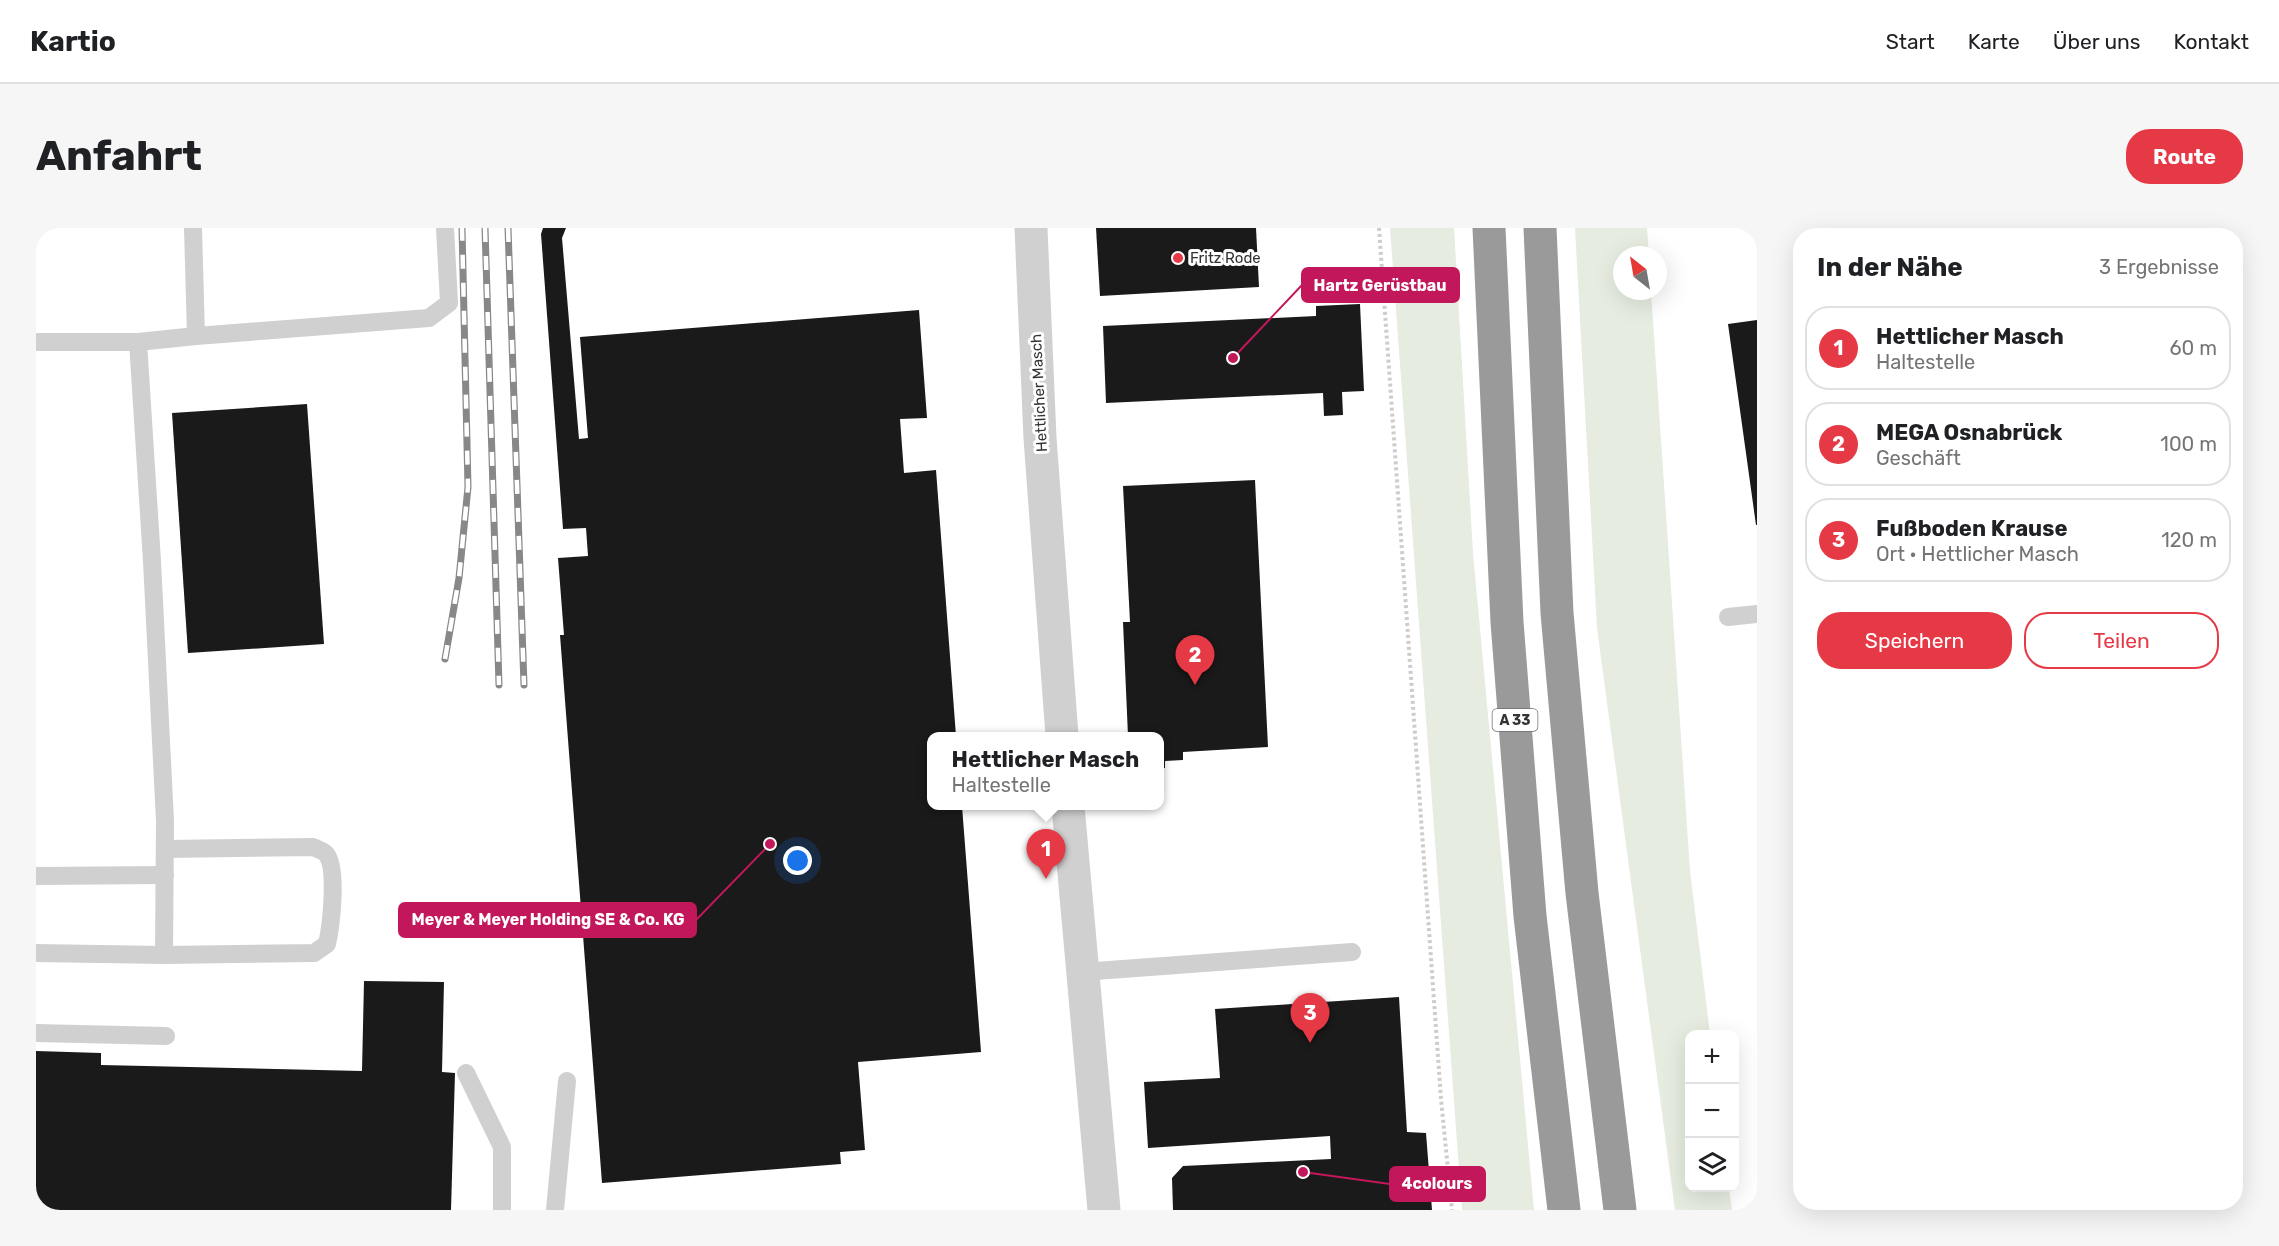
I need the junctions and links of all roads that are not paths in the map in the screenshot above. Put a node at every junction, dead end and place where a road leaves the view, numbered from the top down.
1 (193, 228) edge
2 (445, 228) edge
3 (1031, 228) edge
4 (1489, 228) edge
5 (1540, 228) edge
6 (196, 336) junction
7 (36, 342) edge
8 (138, 342) junction
9 (1757, 614) edge
10 (1728, 617) dead end
11 (1062, 732) edge
12 (1068, 810) edge
13 (165, 849) junction
14 (165, 875) junction
15 (36, 876) edge
16 (1352, 952) dead end
17 (36, 953) edge
18 (164, 955) junction
19 (1082, 972) junction
20 (36, 1033) edge
21 (166, 1036) dead end
22 (465, 1073) dead end
23 (567, 1081) dead end
24 (502, 1210) edge
25 (555, 1210) edge
26 (1104, 1210) edge
27 (1564, 1210) edge
28 (1620, 1210) edge

1 - 6 lane
2 - 6 lane
3 - 11 street, Hettlicher Masch
4 - 27 highway, A 33
5 - 28 highway
6 - 8 lane
7 - 8 lane
8 - 13 lane
9 - 10 lane
12 - 19 street
13 - 14 lane
13 - 18 lane
14 - 15 lane
14 - 18 lane
16 - 19 lane
17 - 18 lane
19 - 26 street
20 - 21 lane
22 - 24 lane
23 - 25 lane

